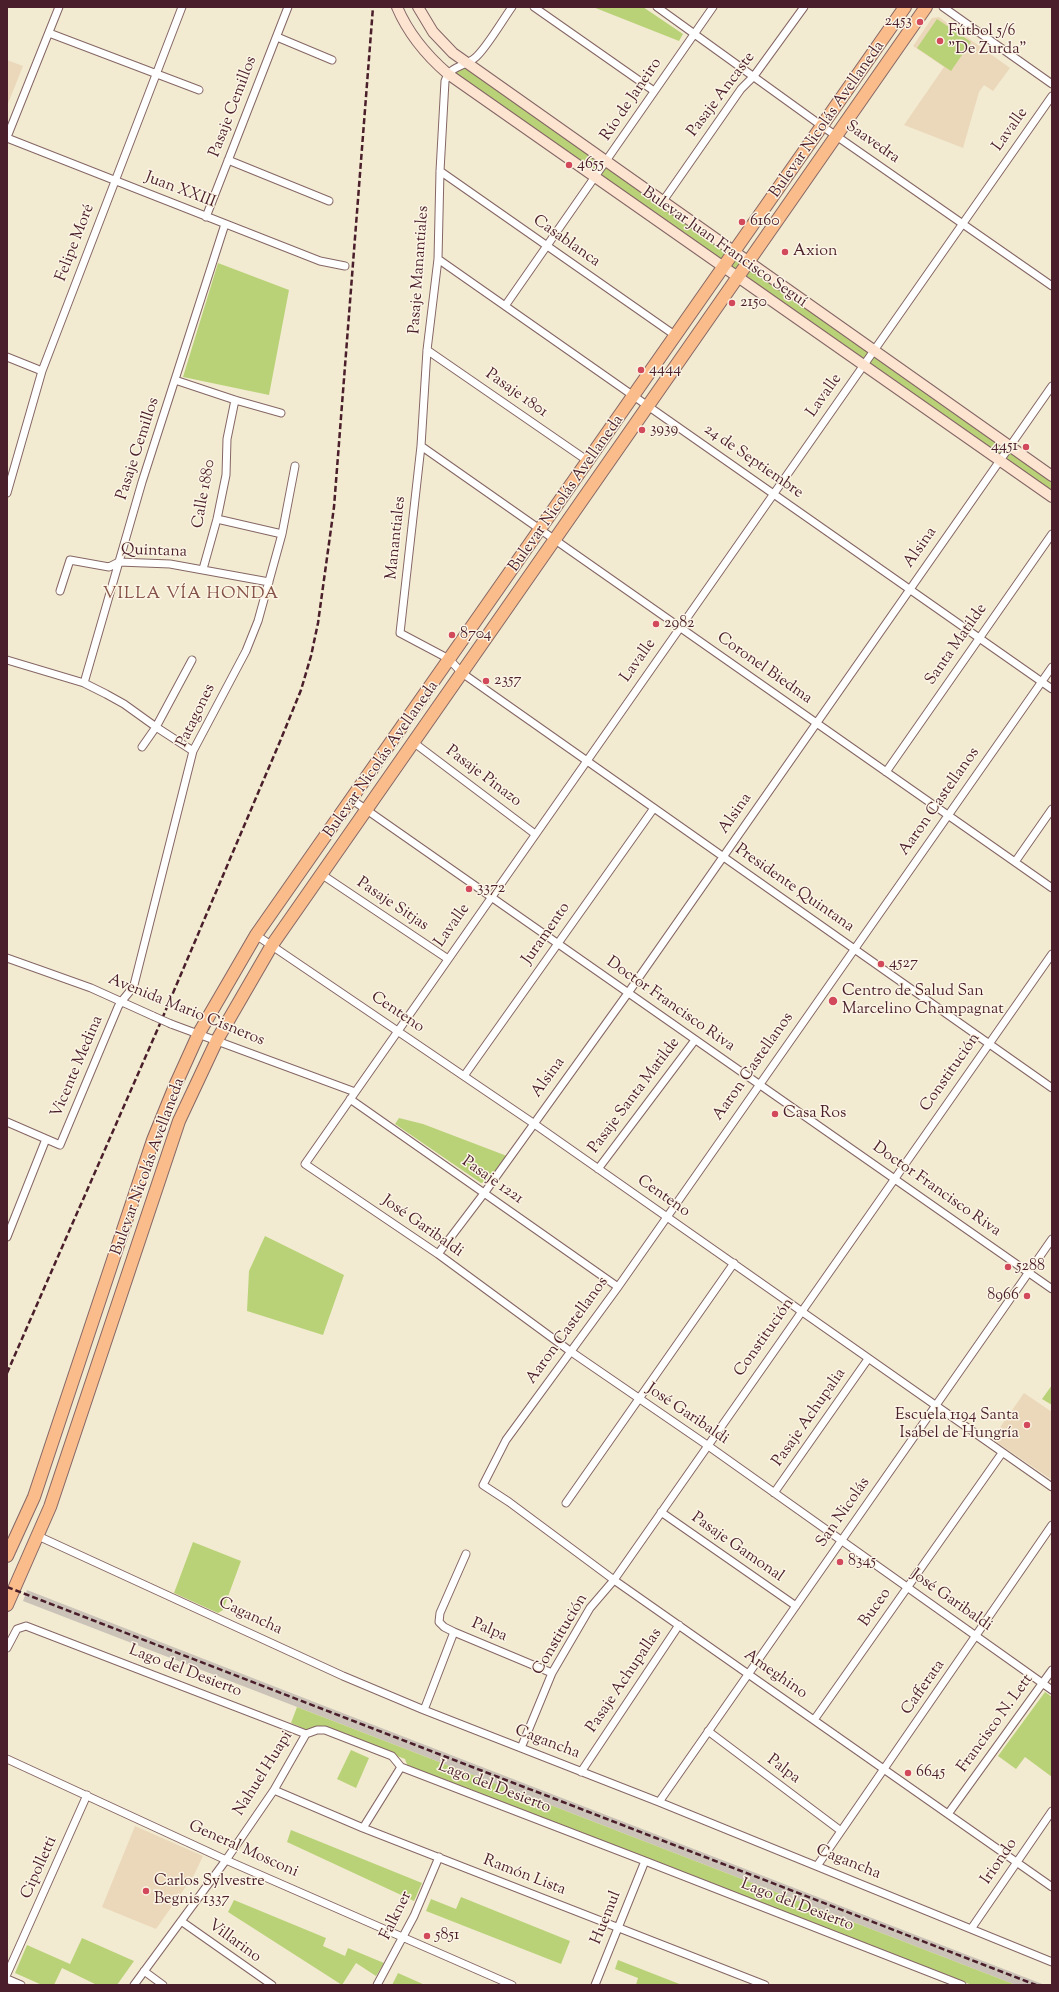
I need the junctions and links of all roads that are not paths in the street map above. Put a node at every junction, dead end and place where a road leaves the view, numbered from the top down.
1 (59, 7) edge
2 (182, 7) edge
3 (288, 7) edge
4 (397, 7) edge
5 (418, 7) edge
6 (512, 7) edge
7 (534, 7) edge
8 (657, 7) edge
9 (713, 7) edge
10 (804, 7) edge
11 (906, 7) edge
12 (926, 7) edge
13 (942, 7) edge
14 (49, 33) junction
15 (695, 34) junction
16 (276, 38) junction
17 (332, 60) dead end
18 (466, 63) junction
19 (156, 74) junction
20 (448, 74) junction
21 (754, 76) junction
22 (1052, 84) edge
23 (198, 90) dead end
24 (654, 91) junction
25 (1052, 96) edge
26 (822, 126) junction
27 (836, 136) junction
28 (7, 138) edge
29 (228, 160) junction
30 (607, 162) junction
31 (440, 170) junction
32 (596, 177) junction
33 (115, 181) junction
34 (329, 201) dead end
35 (663, 201) junction
36 (206, 217) junction
37 (225, 224) junction
38 (963, 224) junction
39 (547, 246) junction
40 (734, 252) junction
41 (438, 259) junction
42 (748, 262) junction
43 (345, 266) dead end
44 (724, 267) junction
45 (738, 277) junction
46 (1052, 286) edge
47 (505, 306) junction
48 (676, 336) junction
49 (427, 350) junction
50 (874, 351) junction
51 (7, 357) edge
52 (864, 365) junction
53 (42, 371) junction
54 (175, 380) junction
55 (1052, 386) edge
56 (634, 396) junction
57 (235, 400) junction
58 (648, 406) junction
59 (281, 413) dead end
60 (421, 446) junction
61 (1010, 446) junction
62 (1000, 460) junction
63 (588, 461) junction
64 (295, 466) dead end
65 (1052, 476) edge
66 (7, 493) edge
67 (774, 494) junction
68 (1052, 497) edge
69 (217, 519) junction
70 (540, 529) junction
71 (282, 534) junction
72 (1052, 534) edge
73 (555, 540) junction
74 (119, 562) junction
75 (203, 569) junction
76 (270, 582) junction
77 (910, 589) junction
78 (60, 591) dead end
79 (680, 627) junction
80 (400, 633) joint
81 (979, 638) junction
82 (449, 659) junction
83 (7, 660) edge
84 (192, 660) dead end
85 (1052, 667) edge
86 (462, 673) junction
87 (1042, 682) junction
88 (84, 683) junction
89 (1052, 689) edge
90 (816, 723) junction
91 (156, 727) junction
92 (413, 742) junction
93 (142, 747) dead end
94 (193, 751) junction
95 (587, 760) junction
96 (886, 772) junction
97 (351, 799) junction
98 (654, 808) junction
99 (1052, 809) edge
100 (366, 810) junction
101 (948, 815) junction
102 (535, 834) junction
103 (723, 857) junction
104 (1015, 862) junction
105 (321, 874) junction
106 (1052, 888) edge
107 (491, 897) junction
108 (256, 935) junction
109 (557, 943) junction
110 (272, 946) junction
111 (854, 949) junction
112 (1052, 954) edge
113 (7, 958) edge
114 (448, 959) junction
115 (628, 993) junction
116 (121, 1001) junction
117 (398, 1030) junction
118 (199, 1033) junction
119 (217, 1040) junction
120 (695, 1040) junction
121 (989, 1044) junction
122 (464, 1076) junction
123 (760, 1085) junction
124 (1052, 1088) edge
125 (355, 1092) junction
126 (350, 1099) junction
127 (7, 1122) edge
128 (533, 1123) junction
129 (46, 1139) junction
130 (305, 1164) joint
131 (598, 1169) junction
132 (895, 1178) junction
133 (485, 1192) junction
134 (666, 1217) junction
135 (7, 1237) edge
136 (1052, 1239) edge
137 (438, 1254) junction
138 (734, 1263) junction
139 (1029, 1273) junction
140 (618, 1287) junction
141 (1052, 1289) edge
142 (801, 1311) junction
143 (570, 1351) junction
144 (868, 1359) junction
145 (639, 1399) junction
146 (936, 1406) junction
147 (707, 1445) junction
148 (1002, 1453) junction
149 (483, 1485) joint
150 (1052, 1487) edge
151 (774, 1493) junction
152 (566, 1503) dead end
153 (661, 1512) junction
154 (1052, 1525) edge
155 (38, 1536) junction
156 (842, 1541) junction
157 (466, 1554) dead end
158 (7, 1556) edge
159 (614, 1580) junction
160 (907, 1587) junction
161 (7, 1605) edge
162 (796, 1606) junction
163 (679, 1625) junction
164 (454, 1632) junction
165 (977, 1637) junction
166 (7, 1648) edge
167 (1052, 1670) edge
168 (552, 1673) junction
169 (749, 1674) junction
170 (1042, 1683) junction
171 (1052, 1690) edge
172 (424, 1710) junction
173 (814, 1720) junction
174 (708, 1731) junction
175 (306, 1734) junction
176 (521, 1748) junction
177 (7, 1759) edge
178 (401, 1767) junction
179 (884, 1769) junction
180 (581, 1772) junction
181 (274, 1790) junction
182 (87, 1795) junction
183 (659, 1802) junction
184 (1052, 1811) edge
185 (948, 1814) junction
186 (363, 1828) junction
187 (841, 1830) junction
188 (439, 1857) junction
189 (226, 1860) junction
190 (645, 1861) junction
191 (1016, 1862) junction
192 (817, 1866) junction
193 (1052, 1887) edge
194 (181, 1922) junction
195 (618, 1928) junction
196 (971, 1929) junction
197 (404, 1937) junction
198 (1052, 1962) edge
199 (144, 1972) junction
200 (7, 1974) edge
201 (7, 1979) edge
202 (21, 1985) edge
203 (134, 1985) edge
204 (163, 1985) edge
205 (272, 1985) edge
206 (377, 1985) edge
207 (512, 1985) edge
208 (595, 1985) edge
209 (765, 1985) edge
210 (962, 1985) edge

1 - 14 street
2 - 19 street, Felipe Moré
3 - 16 street, Pasaje Cemillos
4 - 20 main road, Bulevar Juan Francisco Seguí
5 - 18 main road, Bulevar Juan Francisco Seguí
6 - 18 street
7 - 24 street
8 - 15 street, Saavedra
9 - 15 street, Río de Janeiro
10 - 21 street, Pasaje Ancaste
11 - 26 main road, Bulevar Nicolás Avellaneda
12 - 27 main road, Bulevar Nicolás Avellaneda
13 - 22 street
14 - 19 street
14 - 28 street
15 - 21 street, Saavedra
15 - 24 street, Río de Janeiro
16 - 17 street
16 - 29 street, Pasaje Cemillos
18 - 20 street
18 - 30 main road, Bulevar Juan Francisco Seguí
19 - 23 street
19 - 33 street, Felipe Moré
20 - 31 street, Pasaje Manantiales
20 - 32 main road, Bulevar Juan Francisco Seguí
21 - 26 street, Saavedra
21 - 35 street, Pasaje Ancaste
24 - 30 street, Río de Janeiro
25 - 38 street, Lavalle
26 - 27 street, Saavedra
26 - 40 main road, Bulevar Nicolás Avellaneda
27 - 38 street, Saavedra
27 - 42 main road, Bulevar Nicolás Avellaneda
28 - 33 street, Juan XXIII
29 - 34 street
29 - 36 street, Pasaje Cemillos
30 - 32 street, Río de Janeiro
30 - 35 main road, Bulevar Juan Francisco Seguí
31 - 39 street, Casablanca
31 - 41 street, Pasaje Manantiales
32 - 39 street, Río de Janeiro
32 - 44 main road, Bulevar Juan Francisco Seguí
33 - 36 street, Juan XXIII
33 - 53 street, Felipe Moré
35 - 40 main road, Bulevar Juan Francisco Seguí
36 - 37 street, Juan XXIII
37 - 43 street, Juan XXIII
37 - 54 street, Pasaje Cemillos
38 - 46 street, Saavedra
38 - 50 street, Lavalle
39 - 47 street, Río de Janeiro
39 - 48 street, Casablanca
40 - 42 main road, Bulevar Juan Francisco Seguí
40 - 44 main road, Bulevar Nicolás Avellaneda
41 - 47 street, 24 de Septiembre
41 - 49 street, Pasaje Manantiales
42 - 45 main road, Bulevar Nicolás Avellaneda
42 - 50 main road, Bulevar Juan Francisco Seguí
44 - 45 main road, Bulevar Juan Francisco Seguí
44 - 48 main road, Bulevar Nicolás Avellaneda
45 - 52 main road, Bulevar Juan Francisco Seguí
45 - 58 main road, Bulevar Nicolás Avellaneda
47 - 56 street, 24 de Septiembre
48 - 56 main road, Bulevar Nicolás Avellaneda
49 - 60 street, Pasaje Manantiales
49 - 63 street, Pasaje 1801
50 - 52 street, Lavalle
50 - 61 main road, Bulevar Juan Francisco Seguí
51 - 53 street
52 - 62 main road, Bulevar Juan Francisco Seguí
52 - 67 street, Lavalle
53 - 66 street, Felipe Moré
54 - 57 street
54 - 74 street, Pasaje Cemillos
55 - 61 street, Alsina
56 - 58 street, 24 de Septiembre
56 - 63 main road, Bulevar Nicolás Avellaneda
57 - 59 street
57 - 69 street, Calle 1880
58 - 67 street, 24 de Septiembre
58 - 73 main road, Bulevar Nicolás Avellaneda
60 - 70 street, Coronel Biedma
60 - 80 street, Manantiales
61 - 62 street, Alsina
61 - 65 main road, Bulevar Juan Francisco Seguí
62 - 68 main road, Bulevar Juan Francisco Seguí
62 - 77 street, Alsina
63 - 70 main road, Bulevar Nicolás Avellaneda
64 - 71 street, Patagones
67 - 77 street, 24 de Septiembre
67 - 79 street, Lavalle
69 - 71 street
69 - 75 street, Calle 1880
70 - 73 street, Coronel Biedma
70 - 82 main road, Bulevar Nicolás Avellaneda
71 - 76 street, Patagones
72 - 81 street, Santa Matilde
73 - 79 street, Coronel Biedma
73 - 86 main road, Bulevar Nicolás Avellaneda
74 - 75 street, Quintana
74 - 78 street, Quintana
74 - 88 street, Pasaje Cemillos
75 - 76 street, Quintana
76 - 94 street, Patagones
77 - 81 street, 24 de Septiembre
77 - 90 street, Alsina
79 - 90 street, Coronel Biedma
79 - 95 street, Lavalle
80 - 82 street, Presidente Quintana
81 - 87 street, 24 de Septiembre
81 - 96 street, Santa Matilde
82 - 86 street, Presidente Quintana
82 - 97 main road, Bulevar Nicolás Avellaneda
83 - 88 street
84 - 91 street
85 - 87 street, Aaron Castellanos
86 - 92 main road, Bulevar Nicolás Avellaneda
86 - 95 street, Presidente Quintana
87 - 89 street, 24 de Septiembre
87 - 101 street, Aaron Castellanos
88 - 91 street
90 - 96 street, Coronel Biedma
90 - 103 street, Alsina
91 - 93 street
91 - 94 street
92 - 100 main road, Bulevar Nicolás Avellaneda
92 - 102 street, Pasaje Pinazo
94 - 116 street, Patagones
95 - 98 street, Presidente Quintana
95 - 102 street, Lavalle
96 - 101 street, Coronel Biedma
97 - 100 street, Doctor Francisco Riva
97 - 108 main road, Bulevar Nicolás Avellaneda
98 - 103 street, Presidente Quintana
98 - 109 street, Juramento
99 - 104 street
100 - 105 main road, Bulevar Nicolás Avellaneda
100 - 107 street, Doctor Francisco Riva
101 - 104 street, Coronel Biedma
101 - 111 street, Aaron Castellanos
102 - 107 street, Lavalle
103 - 111 street, Presidente Quintana
103 - 115 street, Alsina
104 - 106 street, Coronel Biedma
105 - 110 main road, Bulevar Nicolás Avellaneda
105 - 114 street, Pasaje Sitjas
107 - 109 street, Doctor Francisco Riva
107 - 114 street, Lavalle
108 - 110 street, Centeno
108 - 118 main road, Bulevar Nicolás Avellaneda
109 - 115 street, Doctor Francisco Riva
109 - 122 street, Juramento
110 - 117 street, Centeno
110 - 119 main road, Bulevar Nicolás Avellaneda
111 - 121 street, Presidente Quintana
111 - 123 street, Aaron Castellanos
112 - 121 street, Constitución
113 - 116 street, Avenida Mario Cisneros
114 - 117 street, Lavalle
115 - 120 street, Doctor Francisco Riva
115 - 128 street, Alsina
116 - 118 street, Avenida Mario Cisneros, bridge
116 - 129 street, Vicente Medina
117 - 122 street, Centeno
117 - 125 street, Lavalle
118 - 119 street, Avenida Mario Cisneros
118 - 158 main road, Bulevar Nicolás Avellaneda
119 - 125 street, Avenida Mario Cisneros
119 - 155 main road, Bulevar Nicolás Avellaneda
120 - 123 street, Doctor Francisco Riva
120 - 131 street, Pasaje Santa Matilde
121 - 124 street, Presidente Quintana
121 - 132 street, Constitución
122 - 128 street, Centeno
123 - 132 street, Doctor Francisco Riva
123 - 134 street, Aaron Castellanos
125 - 126 street, Lavalle
126 - 130 street, Lavalle
126 - 133 street, Pasaje 1221
127 - 129 street
128 - 131 street, Centeno
128 - 133 street, Alsina
129 - 135 street
130 - 137 street, José Garibaldi
131 - 134 street, Centeno
132 - 139 street, Doctor Francisco Riva
132 - 142 street, Constitución
133 - 137 street, Alsina
133 - 140 street, Pasaje 1221
134 - 138 street, Centeno
134 - 140 street, Aaron Castellanos
136 - 139 street, San Nicolás
137 - 143 street, José Garibaldi
138 - 142 street, Centeno
138 - 145 street
139 - 141 street, Doctor Francisco Riva
139 - 146 street, San Nicolás
140 - 143 street, Aaron Castellanos
142 - 144 street, Centeno
142 - 147 street, Constitución
143 - 145 street, José Garibaldi
143 - 149 street, Aaron Castellanos
144 - 146 street, Centeno
144 - 151 street, Pasaje Achupalia
145 - 147 street, José Garibaldi
145 - 152 street
146 - 148 street, Centeno
146 - 156 street, San Nicolás
147 - 151 street, José Garibaldi
147 - 153 street, Constitución
148 - 150 street, Centeno
148 - 160 street, Buceo
149 - 159 street, Ameghino
151 - 156 street, José Garibaldi
153 - 159 street, Constitución
153 - 162 street, Pasaje Gamonal
154 - 165 street, Cafferata
155 - 161 main road, Bulevar Nicolás Avellaneda
155 - 172 street, Cagancha
156 - 160 street, José Garibaldi
156 - 162 street, San Nicolás
157 - 164 street, Palpa
159 - 163 street, Ameghino
159 - 168 street, Constitución
160 - 165 street, José Garibaldi
160 - 173 street, Buceo
162 - 169 street, San Nicolás
163 - 169 street, Ameghino
163 - 180 street, Pasaje Achupallas
164 - 168 street, Palpa
164 - 172 street
165 - 170 street, José Garibaldi
165 - 179 street, Cafferata
166 - 175 street, Lago del Desierto
167 - 170 street, Francisco N. Lett
168 - 176 street, Constitución
169 - 173 street, Ameghino
169 - 174 street, San Nicolás
170 - 171 street, José Garibaldi
170 - 185 street, Francisco N. Lett
172 - 176 street, Cagancha
173 - 179 street, Ameghino
174 - 183 street, San Nicolás
174 - 187 street, Palpa
175 - 178 street, Lago del Desierto
175 - 181 street, Nahuel Huapi
176 - 180 street, Cagancha
177 - 182 street, General Mosconi
178 - 186 street
178 - 190 street, Lago del Desierto
179 - 185 street, Ameghino
179 - 187 street, Cafferata
180 - 183 street, Cagancha
181 - 186 street, Ramón Lista
181 - 189 street, Nahuel Huapi
182 - 189 street, General Mosconi
182 - 200 street, Cipolletti
183 - 192 street, Cagancha
184 - 191 street, Iriondo
185 - 191 street, Ameghino
186 - 188 street, Ramón Lista
187 - 192 street, Cafferata
188 - 195 street, Ramón Lista
188 - 197 street, Falkner
189 - 194 street, Nahuel Huapi
189 - 197 street, General Mosconi
190 - 195 street, Huemul
190 - 210 street, Lago del Desierto
191 - 193 street, Ameghino
191 - 196 street, Iriondo
192 - 196 street, Cagancha
194 - 199 street, Nahuel Huapi
194 - 205 street, Villarino
195 - 208 street, Huemul
195 - 209 street, Ramón Lista
196 - 198 street, Cagancha
197 - 206 street, Falkner
197 - 207 street, General Mosconi
199 - 203 street, Nahuel Huapi
199 - 204 street
201 - 202 street

